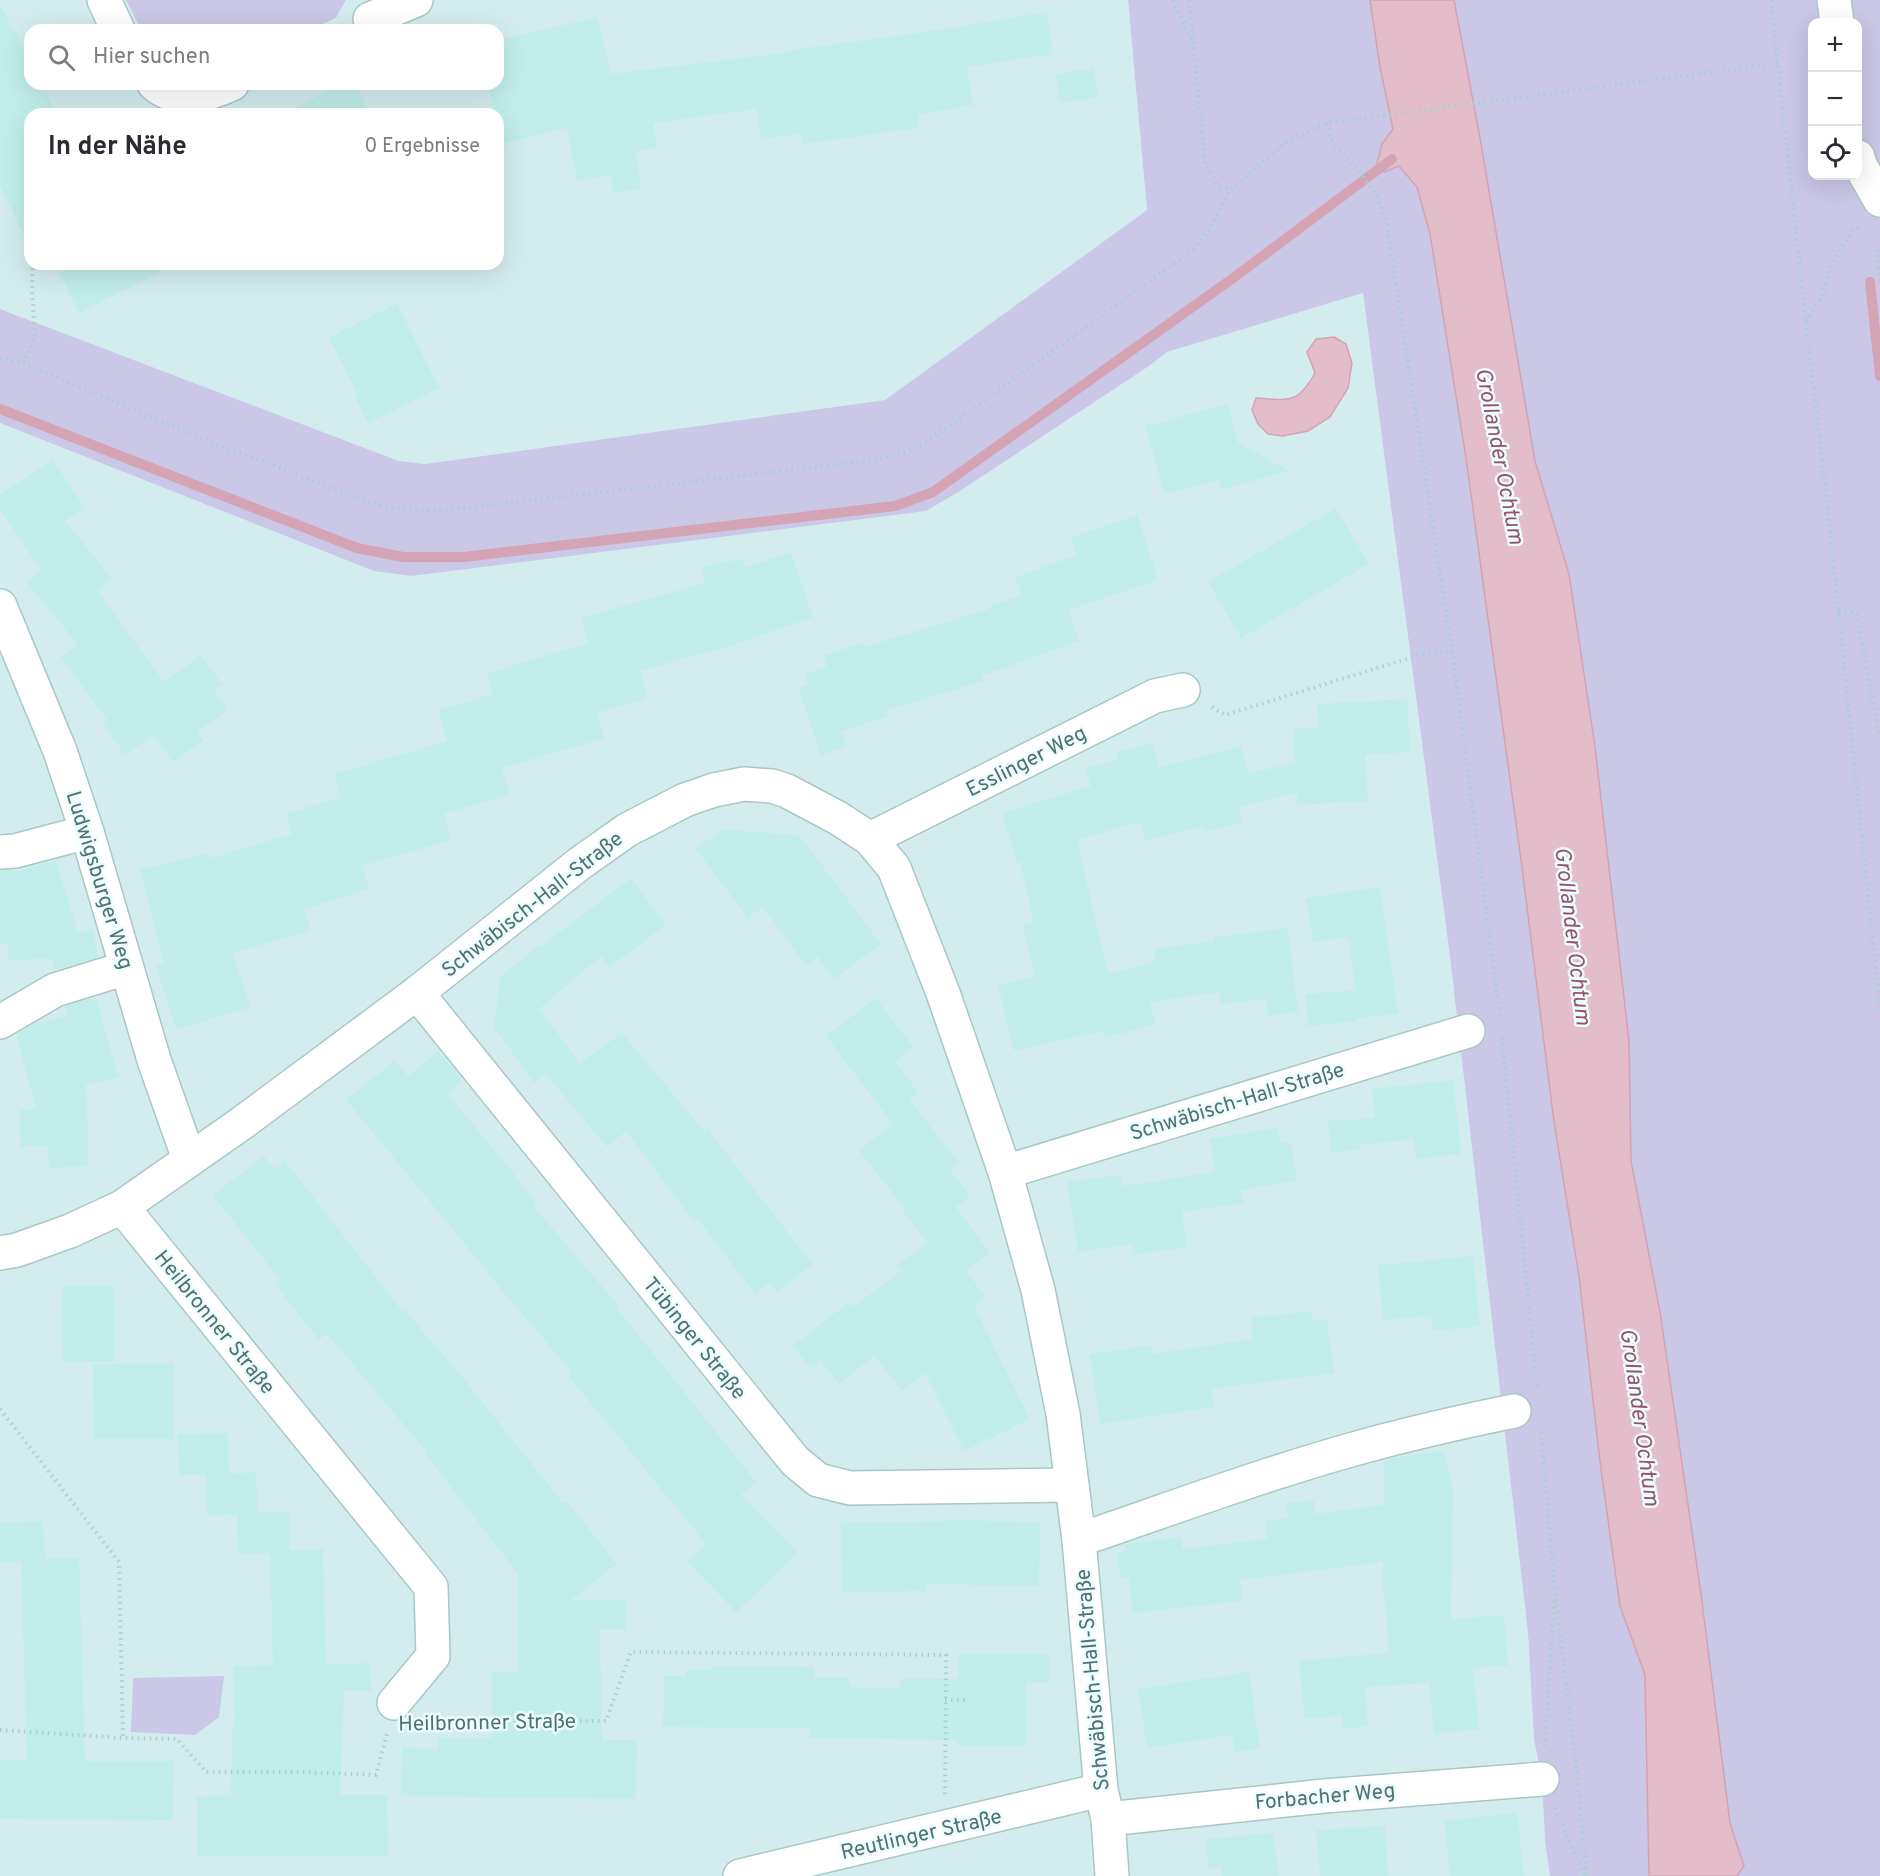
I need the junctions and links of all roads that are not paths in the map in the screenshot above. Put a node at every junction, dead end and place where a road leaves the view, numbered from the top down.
1 (104, 0) edge
2 (416, 0) edge
3 (1834, 0) edge
4 (360, 16) edge
5 (1836, 18) edge
6 (115, 24) edge
7 (165, 90) edge
8 (216, 90) edge
9 (1862, 171) edge
10 (1876, 213) edge
11 (0, 606) edge
12 (1183, 690) road end
13 (87, 832) junction
14 (870, 839) junction
15 (0, 852) edge
16 (126, 968) junction
17 (417, 993) junction
18 (0, 1022) edge
19 (1468, 1031) dead end
20 (189, 1159) junction
21 (1005, 1172) junction
22 (122, 1207) junction
23 (0, 1253) edge
24 (1514, 1411) dead end
25 (1072, 1485) junction
26 (1079, 1540) junction
27 (399, 1718) road end
28 (1542, 1779) road end
29 (1104, 1805) junction
30 (740, 1876) edge
31 (1112, 1876) edge

1 - 6 street
2 - 4 street
3 - 5 street
7 - 8 street
9 - 10 street
11 - 13 street, Ludwigsburger Weg
12 - 14 street, Esslinger Weg
13 - 15 street
13 - 16 street, Ludwigsburger Weg
14 - 17 street, Schwäbisch-Hall-Straße
14 - 21 street, Schwäbisch-Hall-Straße
16 - 18 street
16 - 20 street, Ludwigsburger Weg
17 - 20 street, Schwäbisch-Hall-Straße
17 - 25 street, Tübinger Straße
19 - 21 street, Schwäbisch-Hall-Straße
20 - 22 street, Schwäbisch-Hall-Straße
21 - 25 street, Schwäbisch-Hall-Straße
22 - 23 street, Schwäbisch-Hall-Straße
22 - 27 street, Heilbronner Straße
24 - 26 street, Schwäbisch-Hall-Straße
25 - 26 street, Schwäbisch-Hall-Straße
26 - 29 street, Schwäbisch-Hall-Straße
28 - 29 street, Forbacher Weg
29 - 30 street, Reutlinger Straße
29 - 31 street, Schwäbisch-Hall-Straße

